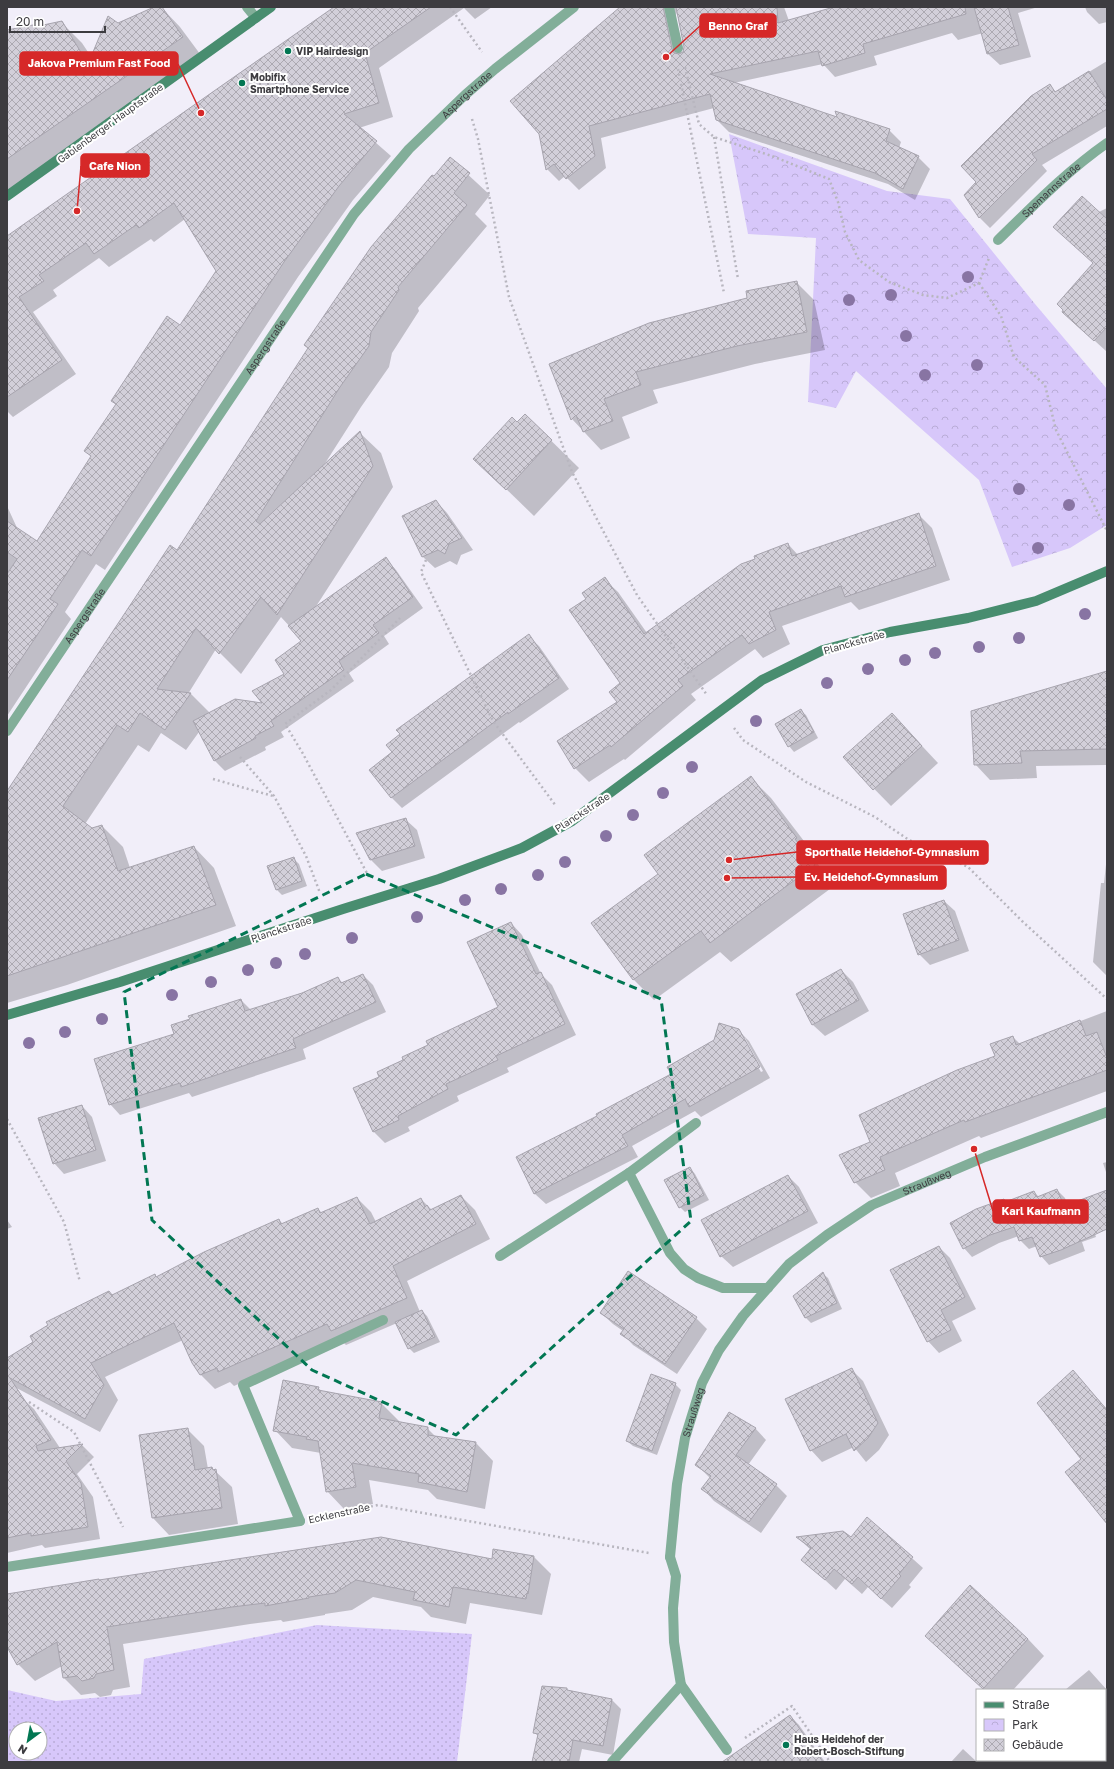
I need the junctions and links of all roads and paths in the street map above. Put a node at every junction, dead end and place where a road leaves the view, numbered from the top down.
1 (247, 7) edge
2 (271, 7) edge
3 (450, 7) edge
4 (574, 7) edge
5 (669, 7) edge
6 (256, 18) junction
7 (678, 48) dead end
8 (684, 61) dead end
9 (495, 69) junction
10 (685, 101) dead end
11 (714, 138) junction
12 (478, 139) dead end
13 (1107, 143) edge
14 (7, 196) edge
15 (998, 240) joint
16 (738, 279) dead end
17 (979, 283) junction
18 (724, 292) dead end
19 (1107, 531) edge
20 (426, 560) dead end
21 (1107, 571) edge
22 (400, 618) dead end
23 (718, 711) junction
24 (7, 731) edge
25 (240, 757) dead end
26 (213, 779) dead end
27 (274, 796) junction
28 (568, 823) junction
29 (379, 897) junction
30 (327, 914) junction
31 (1107, 999) edge
32 (7, 1015) edge
33 (1107, 1112) edge
34 (7, 1119) edge
35 (696, 1123) dead end
36 (629, 1173) junction
37 (500, 1256) dead end
38 (80, 1282) dead end
39 (768, 1288) junction
40 (383, 1320) dead end
41 (29, 1402) dead end
42 (300, 1521) junction
43 (133, 1547) junction
44 (670, 1557) junction
45 (7, 1567) edge
46 (681, 1685) junction
47 (727, 1750) joint
48 (612, 1762) edge
49 (830, 1762) edge

1 - 6 street
2 - 6 main road, Gablenberger Hauptstraße
3 - 9 path
4 - 9 street, Aspergstraße
5 - 7 street
6 - 14 main road, Gablenberger Hauptstraße
8 - 11 path
9 - 24 street, Aspergstraße
10 - 18 path
11 - 16 path
11 - 17 path
12 - 23 path
13 - 15 street, Spemannstraße
15 - 17 path
17 - 19 path
20 - 28 path
21 - 23 main road, Planckstraße
22 - 29 path
23 - 28 main road, Planckstraße
23 - 31 path
25 - 27 path
26 - 27 path
27 - 30 path
28 - 29 main road, Planckstraße
29 - 30 main road, Planckstraße
30 - 32 main road, Planckstraße
33 - 39 street, Straußweg
34 - 38 path
35 - 36 street
36 - 37 street
36 - 39 street
39 - 44 street, Straußweg
40 - 42 street
41 - 43 path
42 - 43 street, Ecklenstraße
42 - 44 path, Ecklenstraße
43 - 45 street, Ecklenstraße
44 - 46 street
46 - 47 street
46 - 48 street
47 - 49 path

